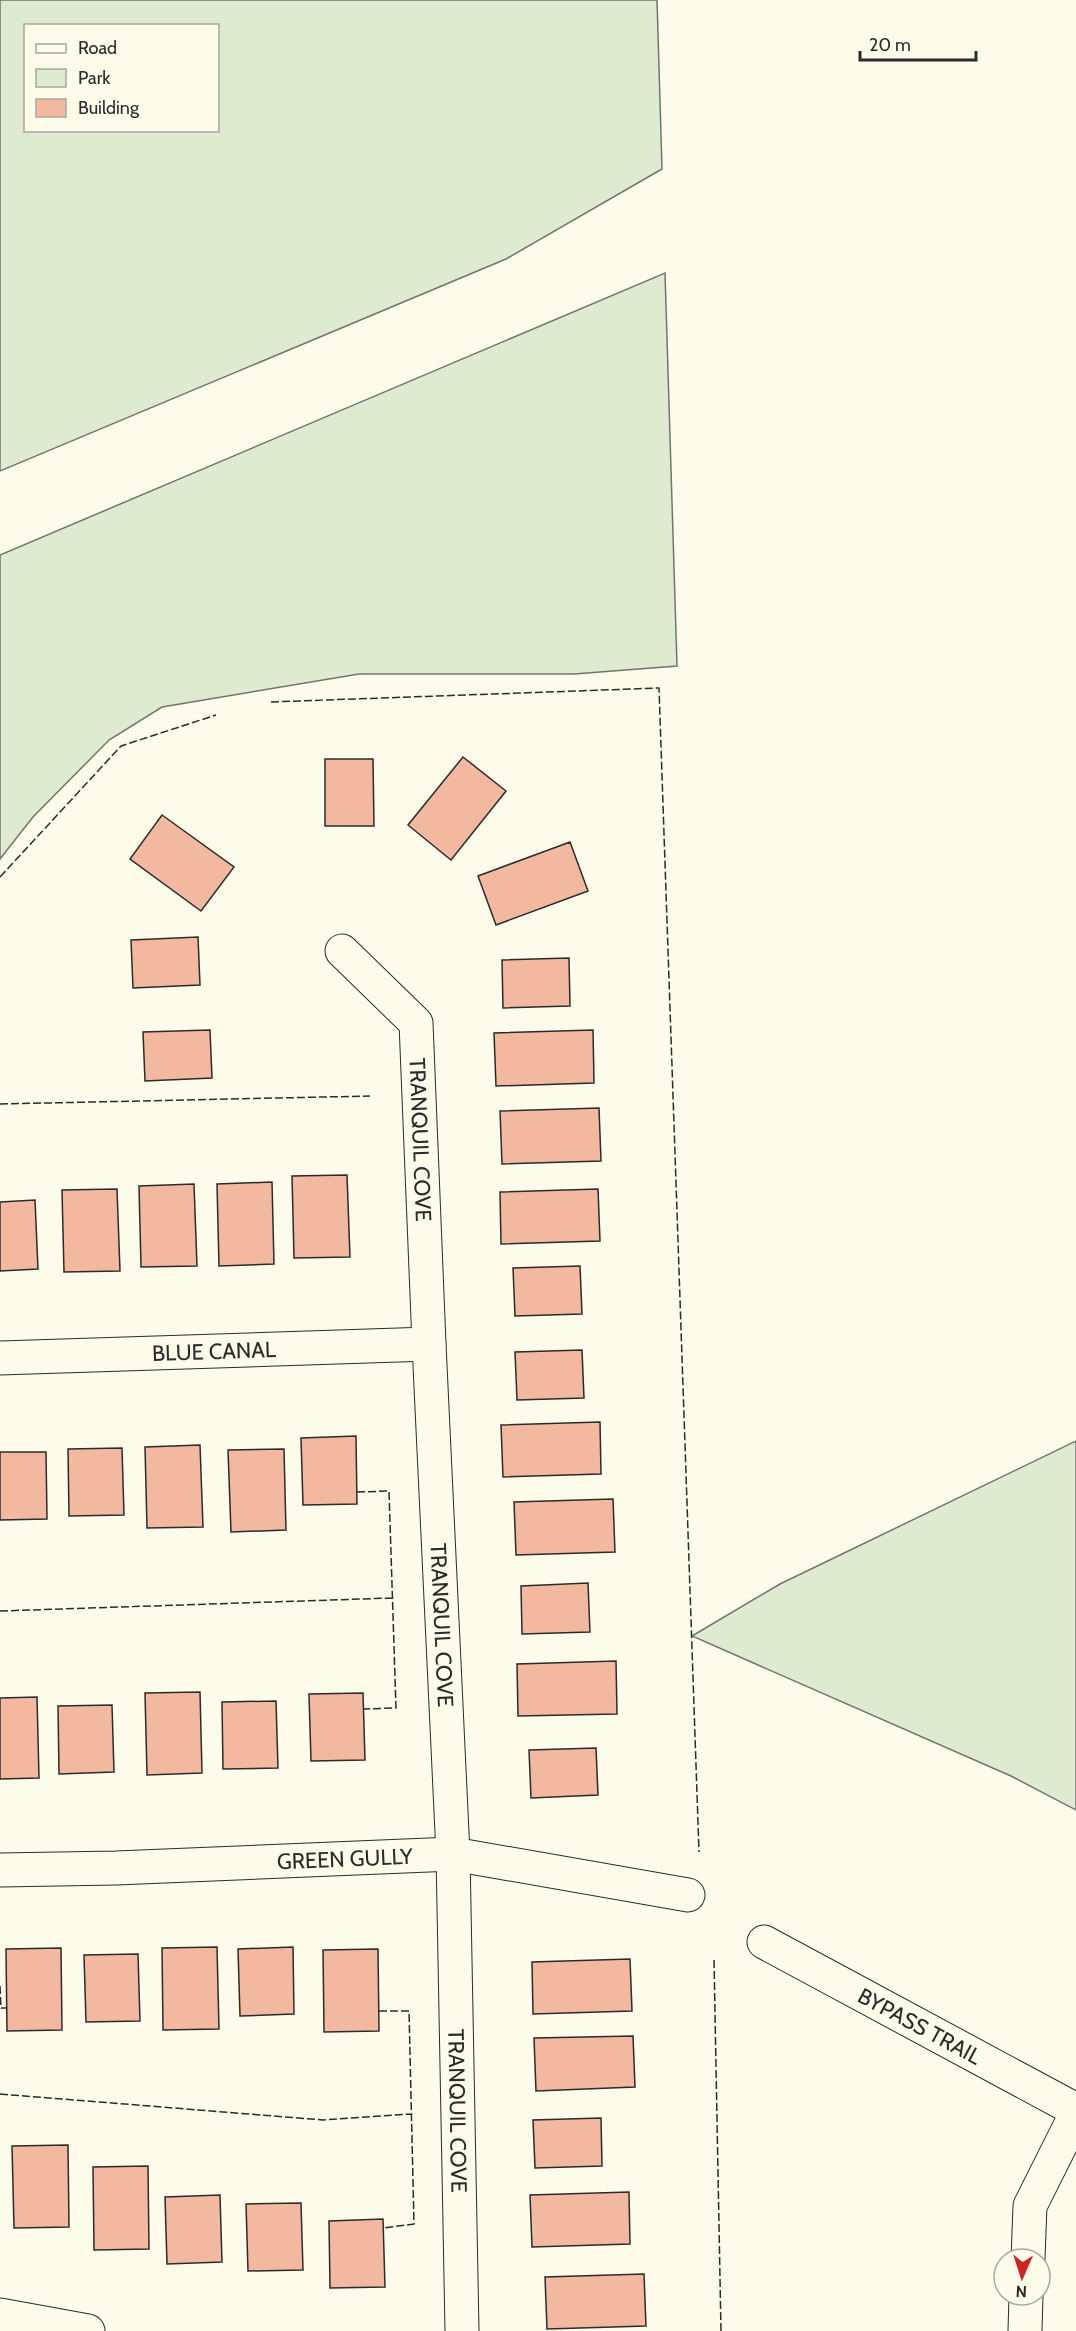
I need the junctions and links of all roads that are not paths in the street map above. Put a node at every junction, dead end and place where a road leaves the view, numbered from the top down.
1 (342, 951) dead end
2 (429, 1344) junction
3 (0, 1358) edge
4 (453, 1854) junction
5 (0, 1870) edge
6 (688, 1895) dead end
7 (764, 1942) dead end
8 (1076, 2110) edge
9 (1076, 2114) edge
10 (1028, 2247) edge
11 (1026, 2307) edge
12 (0, 2315) edge
13 (88, 2331) edge
14 (462, 2331) edge
15 (1025, 2331) edge

1 - 2 street, TRANQUIL COVE
2 - 3 street, BLUE CANAL
2 - 4 street, TRANQUIL COVE
4 - 5 street, GREEN GULLY
4 - 6 street, GREEN GULLY
4 - 14 street, TRANQUIL COVE
7 - 8 street, BYPASS TRAIL
9 - 10 street
11 - 15 street
12 - 13 street

